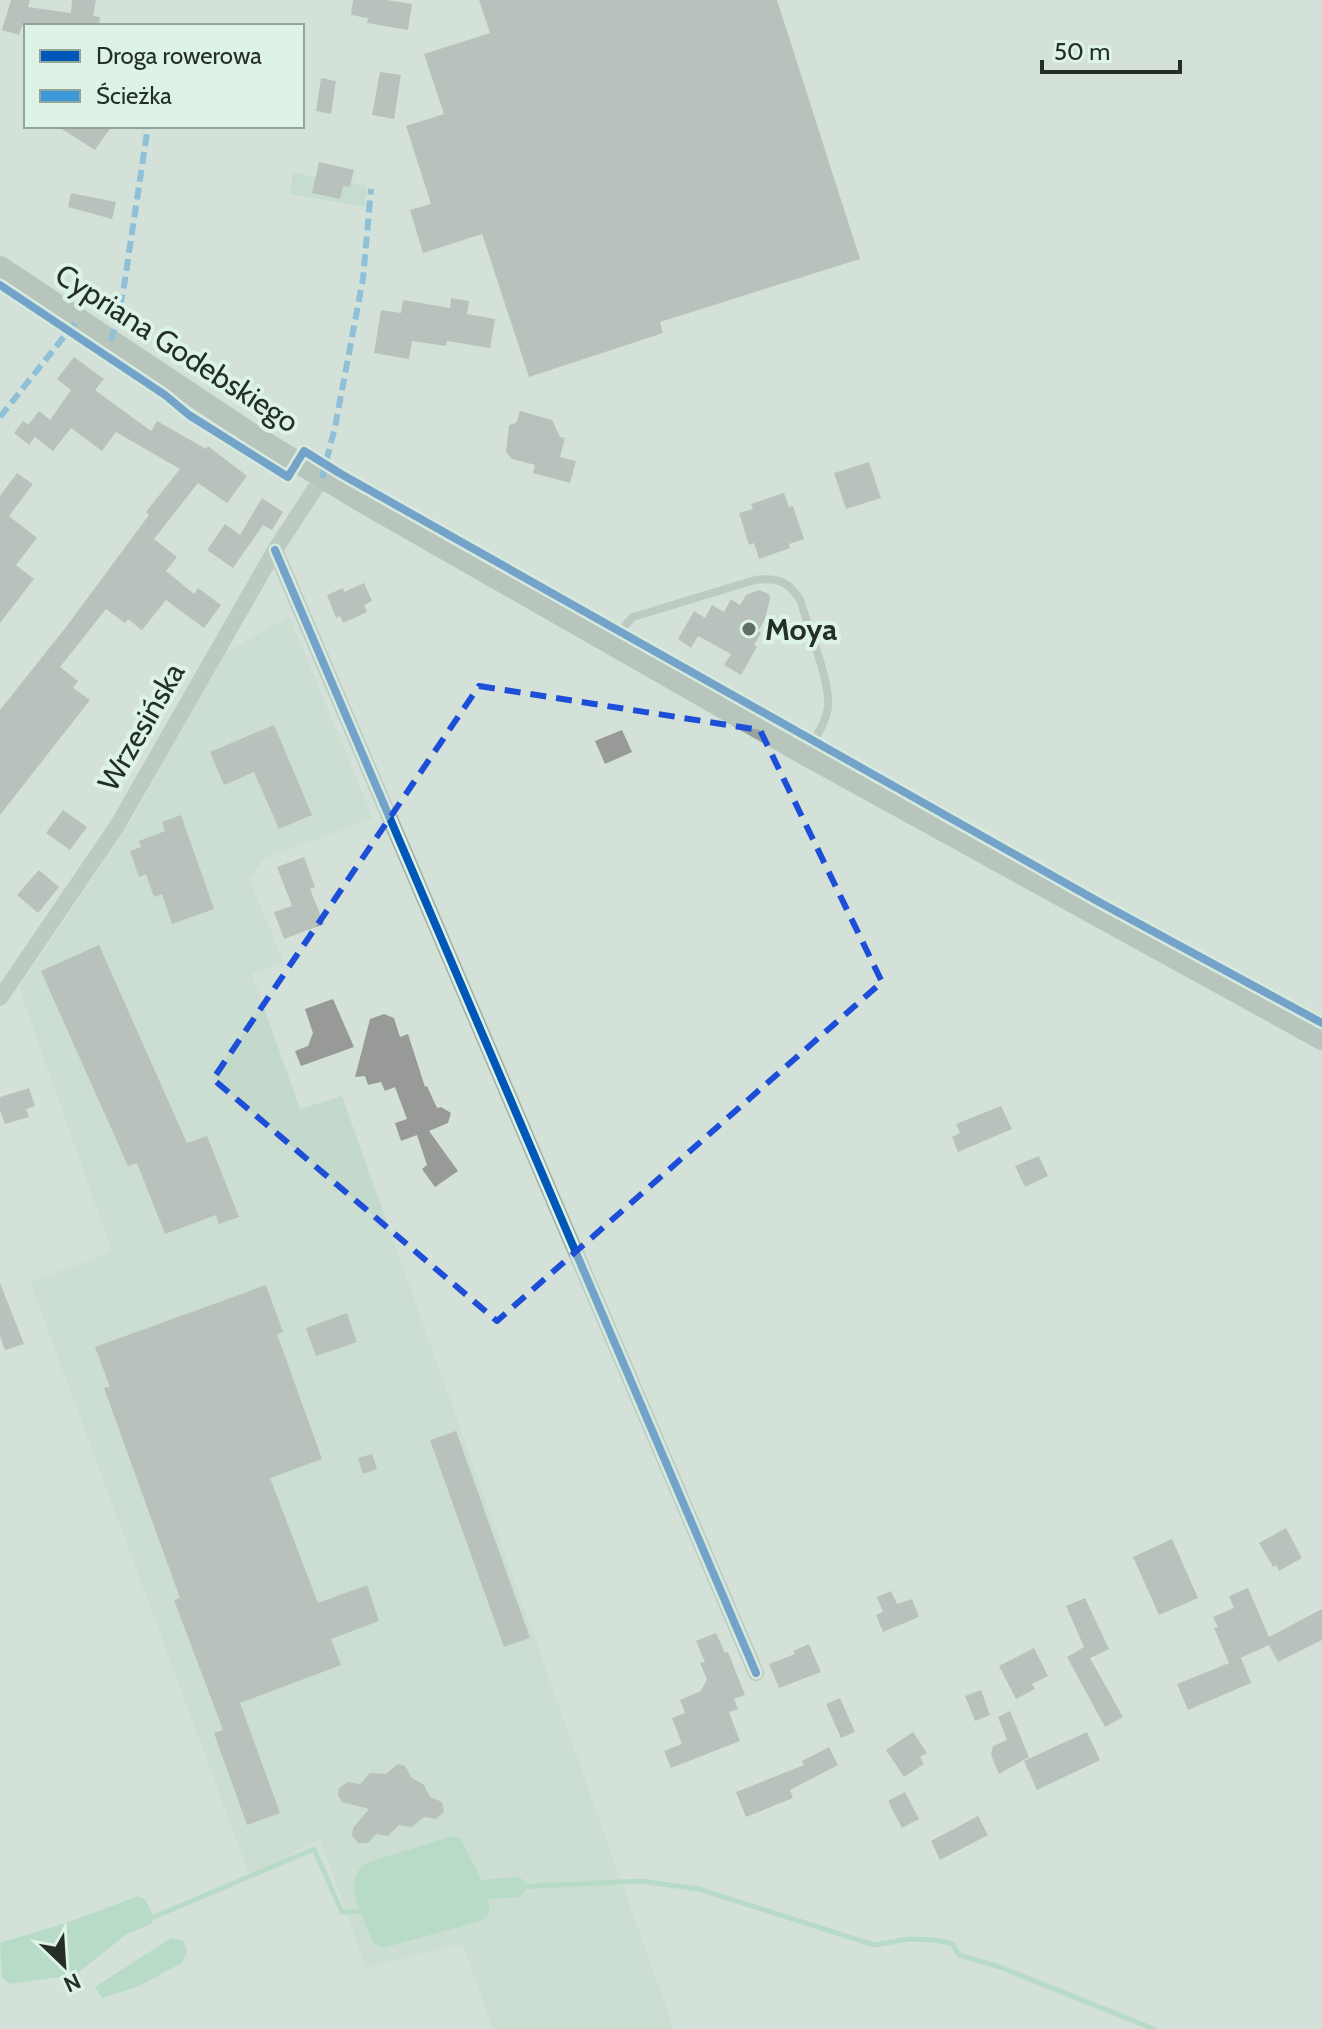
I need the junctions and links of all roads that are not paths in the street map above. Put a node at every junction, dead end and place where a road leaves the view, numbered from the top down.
1 (0, 267) edge
2 (322, 478) junction
3 (275, 550) junction
4 (613, 645) junction
5 (806, 755) junction
6 (0, 998) edge
7 (1322, 1039) edge
8 (756, 1673) dead end

1 - 2 main road, Cypriana Godebskiego
2 - 3 street, Wrzesińska
2 - 4 main road, Cypriana Godebskiego
3 - 6 street, Wrzesińska
3 - 8 street
4 - 5 main road, Cypriana Godebskiego
4 - 5 lane
5 - 7 main road, Cypriana Godebskiego

